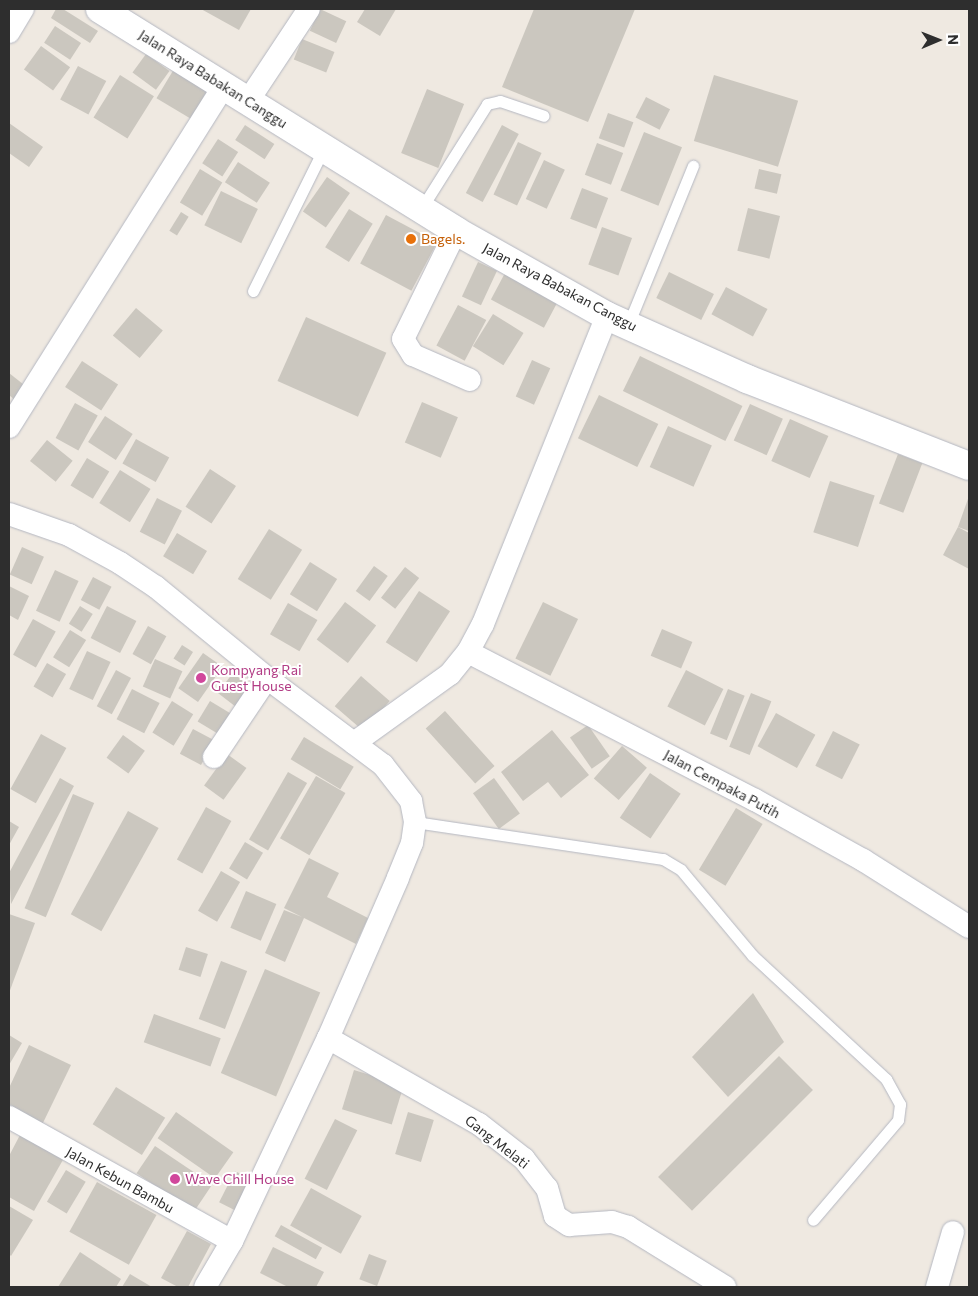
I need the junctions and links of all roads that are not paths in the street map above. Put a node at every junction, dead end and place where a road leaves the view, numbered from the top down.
1 (23, 9) edge
2 (100, 9) edge
3 (309, 9) edge
4 (9, 32) edge
5 (224, 86) junction
6 (248, 101) junction
7 (544, 116) dead end
8 (324, 148) junction
9 (694, 166) dead end
10 (421, 209) junction
11 (456, 231) junction
12 (253, 291) dead end
13 (618, 320) junction
14 (470, 380) dead end
15 (9, 426) edge
16 (969, 466) edge
17 (9, 514) edge
18 (468, 652) junction
19 (267, 678) junction
20 (354, 743) junction
21 (214, 757) dead end
22 (416, 822) junction
23 (969, 927) edge
24 (328, 1038) junction
25 (9, 1117) edge
26 (813, 1220) dead end
27 (953, 1232) dead end
28 (232, 1241) junction
29 (205, 1287) edge
30 (725, 1287) edge
31 (937, 1287) edge

1 - 4 street
2 - 5 street, Jalan Raya Babakan Canggu
3 - 6 street
5 - 6 street, Jalan Raya Babakan Canggu
5 - 15 street
6 - 8 street, Jalan Raya Babakan Canggu
7 - 10 lane
8 - 10 street, Jalan Raya Babakan Canggu
8 - 12 lane
9 - 13 lane
10 - 11 street, Jalan Raya Babakan Canggu
11 - 13 street, Jalan Raya Babakan Canggu
11 - 14 street
13 - 16 street, Jalan Raya Babakan Canggu
13 - 18 street
17 - 19 street
18 - 20 street
18 - 23 street, Jalan Cempaka Putih
19 - 20 street
19 - 21 street
20 - 22 street
22 - 24 street
22 - 26 lane
24 - 28 street
24 - 30 street, Gang Melati
25 - 28 street, Jalan Kebun Bambu
27 - 31 street
28 - 29 street

